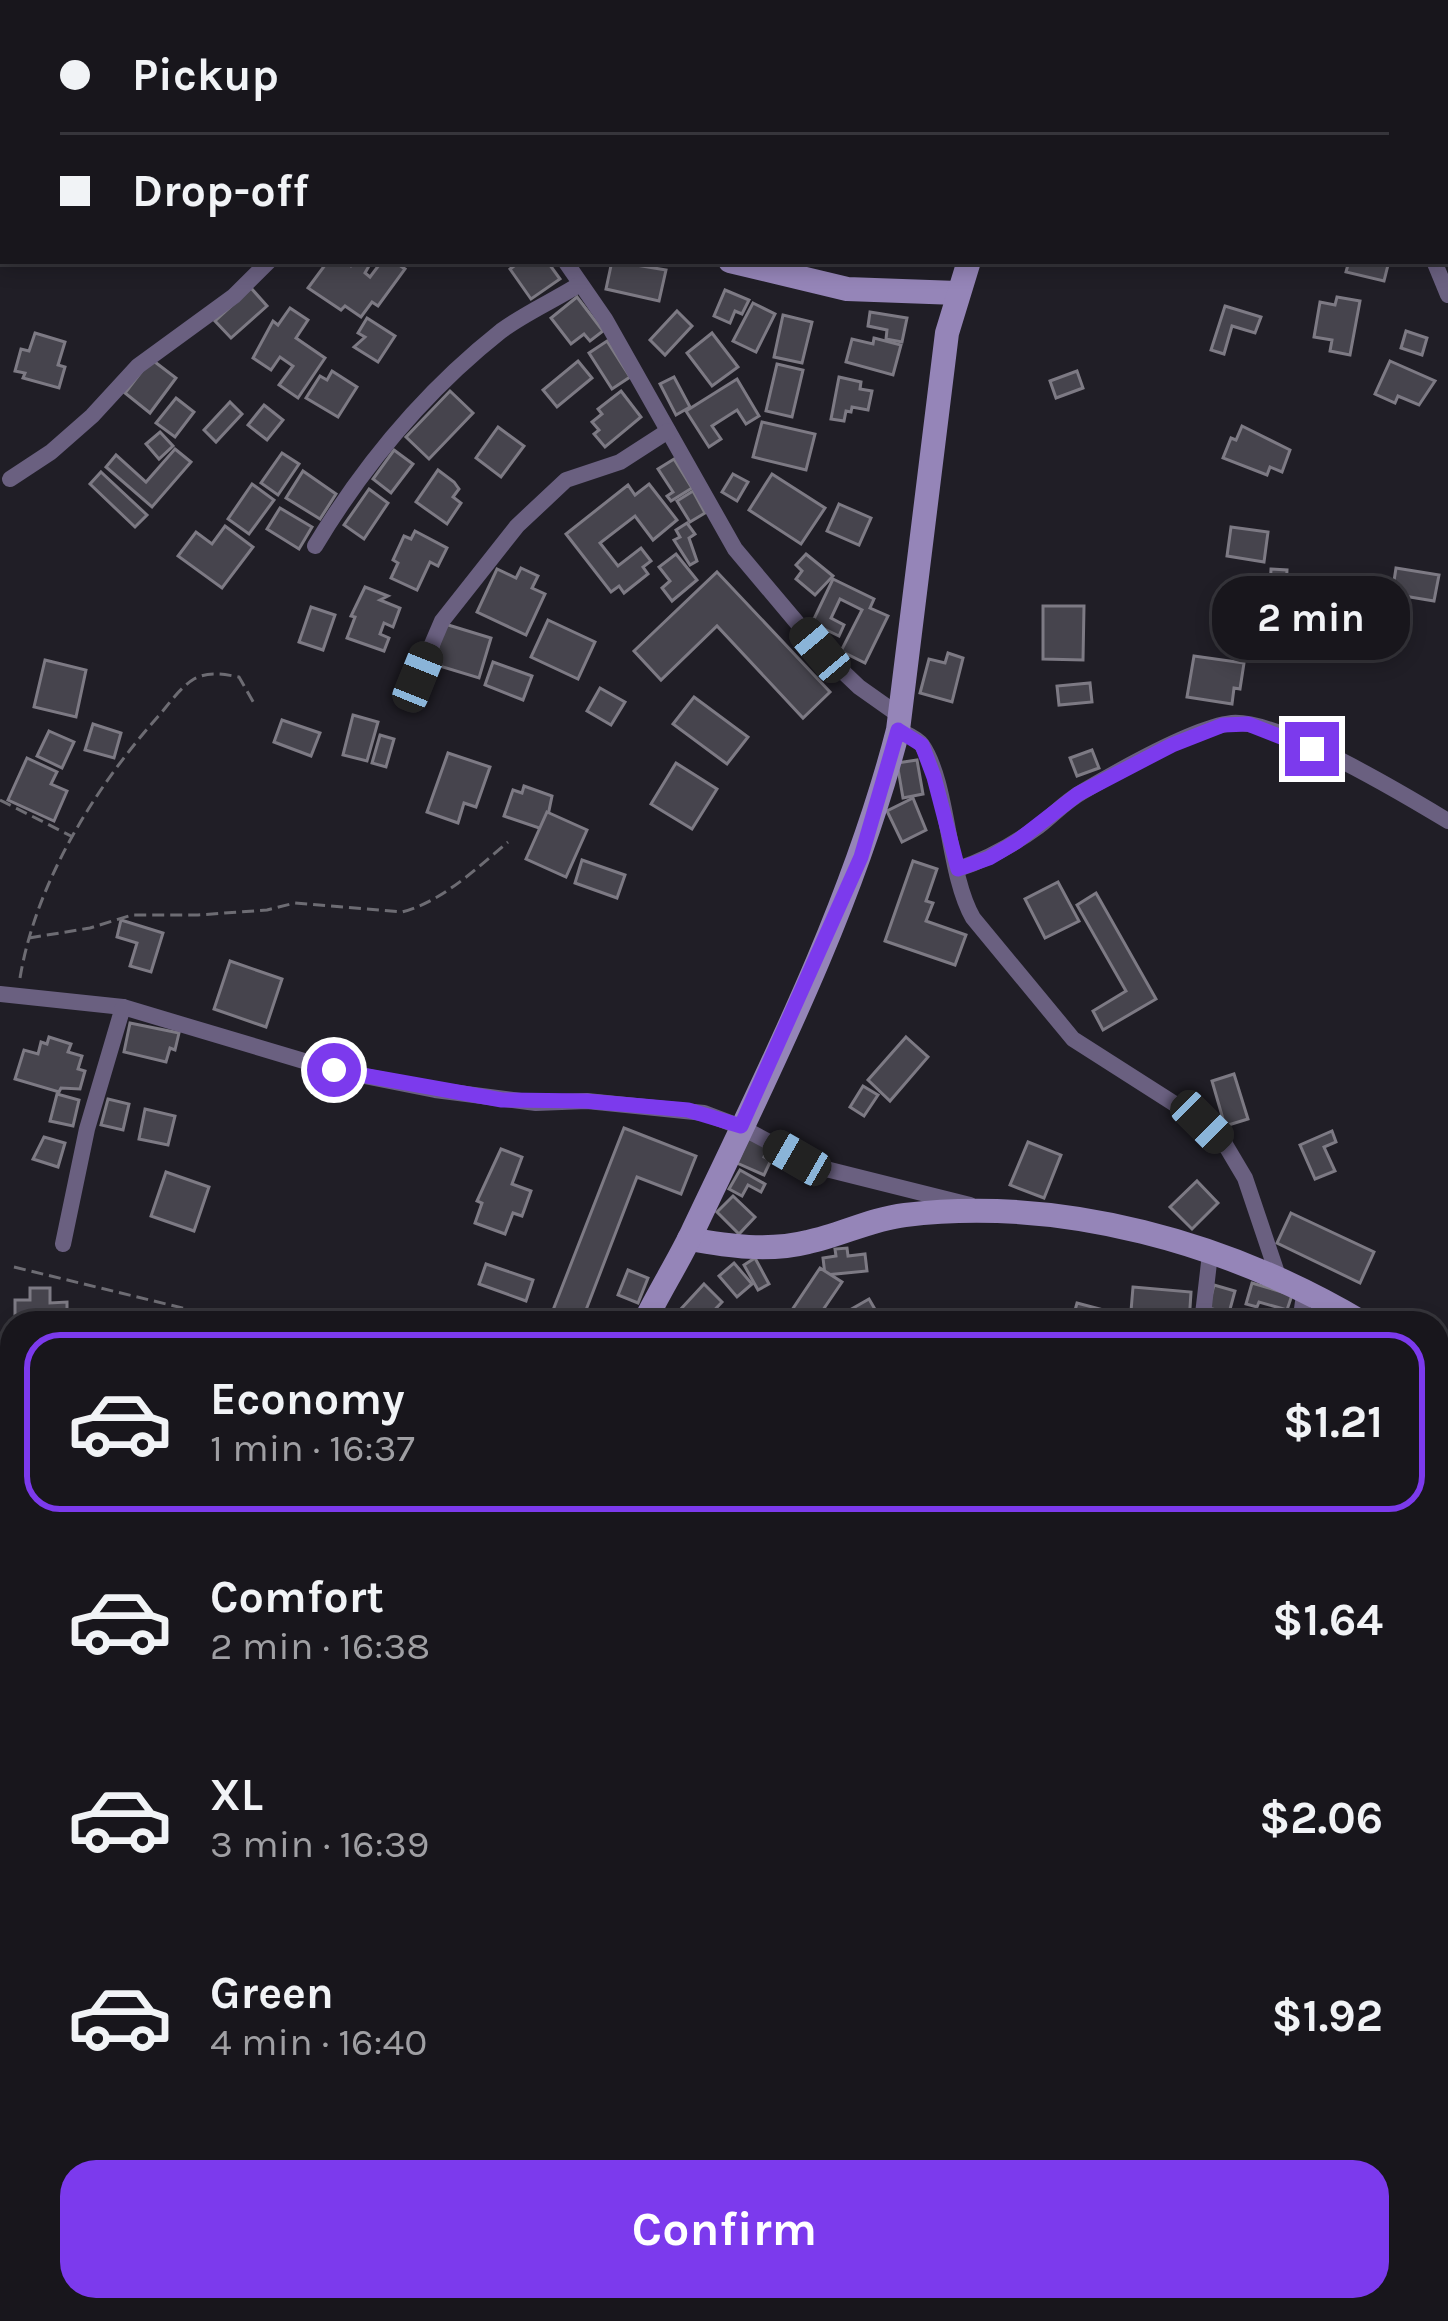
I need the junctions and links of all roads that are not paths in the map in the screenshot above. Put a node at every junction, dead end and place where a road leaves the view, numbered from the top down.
1 (266, 264) edge
2 (567, 264) edge
3 (743, 264) edge
4 (968, 264) edge
5 (1435, 264) edge
6 (580, 284) junction
7 (957, 293) junction
8 (1448, 295) edge
9 (668, 430) junction
10 (10, 479) dead end
11 (315, 546) dead end
12 (418, 677) dead end
13 (899, 723) junction
14 (1448, 821) edge
15 (958, 869) junction
16 (9, 996) edge
17 (123, 1006) junction
18 (741, 1126) junction
19 (986, 1208) junction
20 (689, 1239) junction
21 (63, 1244) dead end
22 (1210, 1255) junction
23 (1278, 1276) junction
24 (1305, 1288) junction
25 (650, 1311) edge
26 (1203, 1311) edge
27 (1302, 1311) edge
28 (1343, 1311) edge

1 - 10 street
2 - 6 street
3 - 7 street
4 - 7 street
5 - 8 street
6 - 9 street
6 - 11 street
7 - 13 street
9 - 12 street
9 - 13 street
13 - 15 street
13 - 18 street
14 - 15 street
15 - 23 street
16 - 17 street
17 - 18 street
17 - 21 street
18 - 19 street
18 - 20 street
19 - 20 street
19 - 22 street
20 - 25 street
22 - 23 street
22 - 26 street
23 - 24 street
24 - 27 street
24 - 28 street

